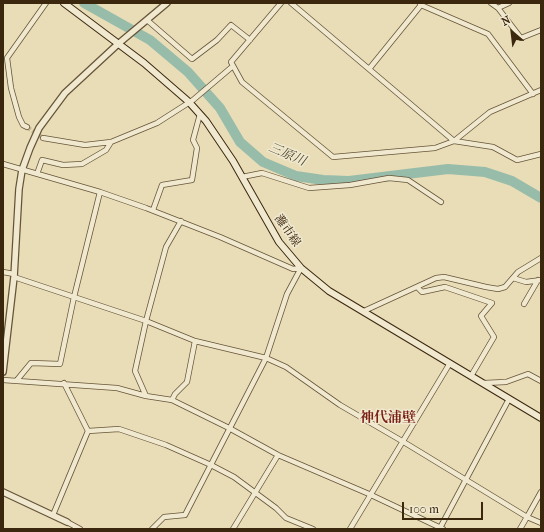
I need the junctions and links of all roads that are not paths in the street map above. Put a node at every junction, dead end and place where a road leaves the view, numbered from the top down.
1 (46, 3) edge
2 (64, 3) edge
3 (167, 3) edge
4 (282, 3) edge
5 (291, 3) edge
6 (491, 3) edge
7 (509, 3) edge
8 (420, 4) edge
9 (498, 8) junction
10 (144, 22) junction
11 (541, 30) edge
12 (250, 40) junction
13 (118, 44) junction
14 (233, 66) junction
15 (369, 69) junction
16 (541, 90) edge
17 (533, 94) junction
18 (191, 101) junction
19 (200, 114) junction
20 (27, 127) tunnel mouth
21 (43, 138) tunnel mouth
22 (454, 141) junction
23 (111, 142) junction
24 (541, 154) edge
25 (3, 164) edge
26 (22, 170) junction
27 (37, 174) junction
28 (242, 177) junction
29 (100, 192) junction
30 (441, 202) dead end
31 (153, 210) junction
32 (181, 221) junction
33 (541, 258) edge
34 (301, 268) junction
35 (3, 272) edge
36 (14, 276) junction
37 (513, 278) junction
38 (540, 280) edge
39 (416, 287) junction
40 (74, 297) junction
41 (524, 304) dead end
42 (364, 311) junction
43 (146, 321) junction
44 (196, 341) junction
45 (266, 358) junction
46 (450, 363) junction
47 (3, 372) edge
48 (471, 376) junction
49 (3, 380) edge
50 (17, 380) junction
51 (541, 381) edge
52 (64, 383) junction
53 (484, 383) junction
54 (146, 396) junction
55 (509, 399) junction
56 (172, 400) junction
57 (541, 418) edge
58 (229, 428) junction
59 (88, 431) junction
60 (402, 441) junction
61 (278, 455) junction
62 (211, 465) junction
63 (466, 480) junction
64 (3, 492) edge
65 (255, 492) junction
66 (541, 492) edge
67 (369, 494) junction
68 (52, 515) junction
69 (527, 517) junction
70 (67, 522) joint
71 (541, 523) edge
72 (442, 528) edge
73 (80, 529) edge
74 (152, 529) edge
75 (233, 529) edge
76 (313, 529) edge
77 (350, 529) edge
78 (520, 529) edge

1 - 20 street
2 - 13 main road, 灘市線
3 - 10 street
4 - 12 street
5 - 15 street
6 - 9 street
7 - 9 street
8 - 15 street
8 - 17 street
9 - 11 street
10 - 12 street
10 - 13 street
12 - 14 street
13 - 18 main road, 灘市線
13 - 26 street
14 - 18 street
14 - 22 street
15 - 22 street
16 - 17 street
17 - 22 street
18 - 19 main road, 灘市線
18 - 23 street
19 - 28 main road, 灘市線
19 - 31 street
21 - 23 street
22 - 24 street
23 - 27 street
25 - 26 street
26 - 27 street
26 - 36 street
27 - 29 street
28 - 30 street
28 - 34 main road, 灘市線
29 - 31 street
29 - 40 street
31 - 32 street
32 - 34 street
32 - 43 street
33 - 37 street
34 - 42 main road, 灘市線
34 - 45 street
35 - 36 street
36 - 40 street
36 - 47 street
37 - 38 street
37 - 39 street
38 - 41 street
39 - 42 street
39 - 48 street
40 - 43 street
40 - 50 street
42 - 46 main road, 灘市線
43 - 44 street
43 - 54 street
44 - 45 street
44 - 56 street
45 - 58 street
45 - 60 street
46 - 48 main road, 灘市線
46 - 60 street
48 - 53 main road, 灘市線
49 - 50 street
50 - 52 street
51 - 53 street
52 - 54 street
52 - 59 street
53 - 55 main road, 灘市線
54 - 56 street
55 - 57 main road, 灘市線
55 - 63 street
56 - 58 street
58 - 61 street
58 - 62 street
59 - 62 street
59 - 68 street
60 - 63 street
60 - 67 street
61 - 65 street
61 - 67 street
62 - 65 street
62 - 74 street
63 - 69 street
63 - 72 street
64 - 68 street
65 - 75 street
65 - 76 street
66 - 69 street
67 - 72 street
67 - 77 street
68 - 70 street
69 - 71 street
69 - 78 street
70 - 73 street

